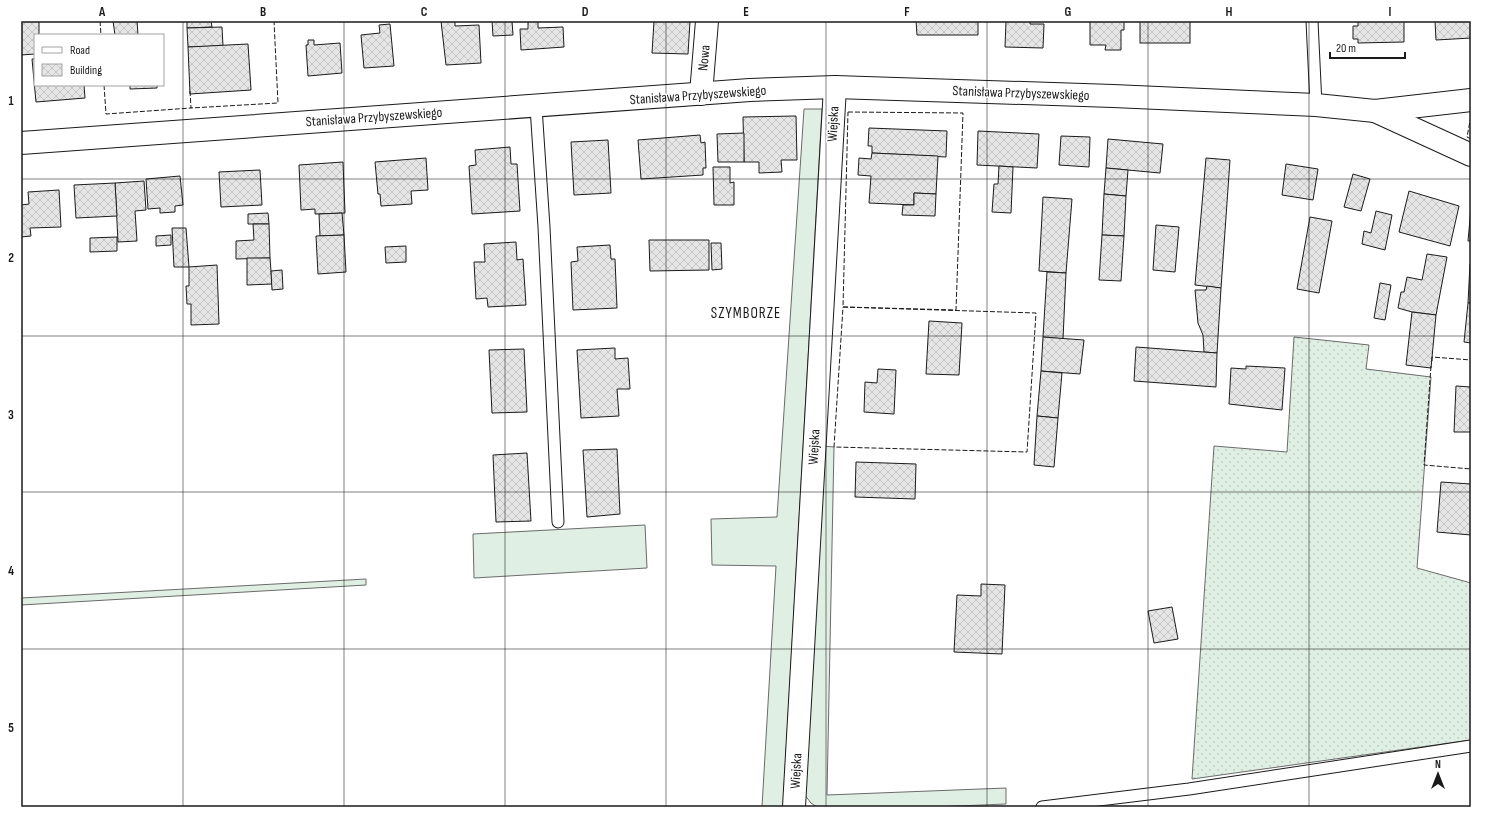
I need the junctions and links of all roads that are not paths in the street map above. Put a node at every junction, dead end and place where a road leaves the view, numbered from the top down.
1 (707, 21) edge
2 (1312, 21) edge
3 (835, 88) junction
4 (701, 94) junction
5 (1471, 100) edge
6 (1316, 105) junction
7 (536, 107) junction
8 (1375, 111) junction
9 (21, 143) edge
10 (1471, 155) edge
11 (558, 522) dead end
12 (1471, 746) edge
13 (794, 807) edge
14 (1042, 807) edge

1 - 4 street, Nowa
2 - 6 lane
3 - 4 street, Stanisława Przybyszewskiego
3 - 6 street, Stanisława Przybyszewskiego
3 - 13 street, Wiejska
4 - 7 street, Stanisława Przybyszewskiego
5 - 8 street, Stanisława Przybyszewskiego
6 - 8 street, Stanisława Przybyszewskiego
7 - 9 street, Stanisława Przybyszewskiego
7 - 11 lane
8 - 10 street, Stanisława Przybyszewskiego
12 - 14 lane

